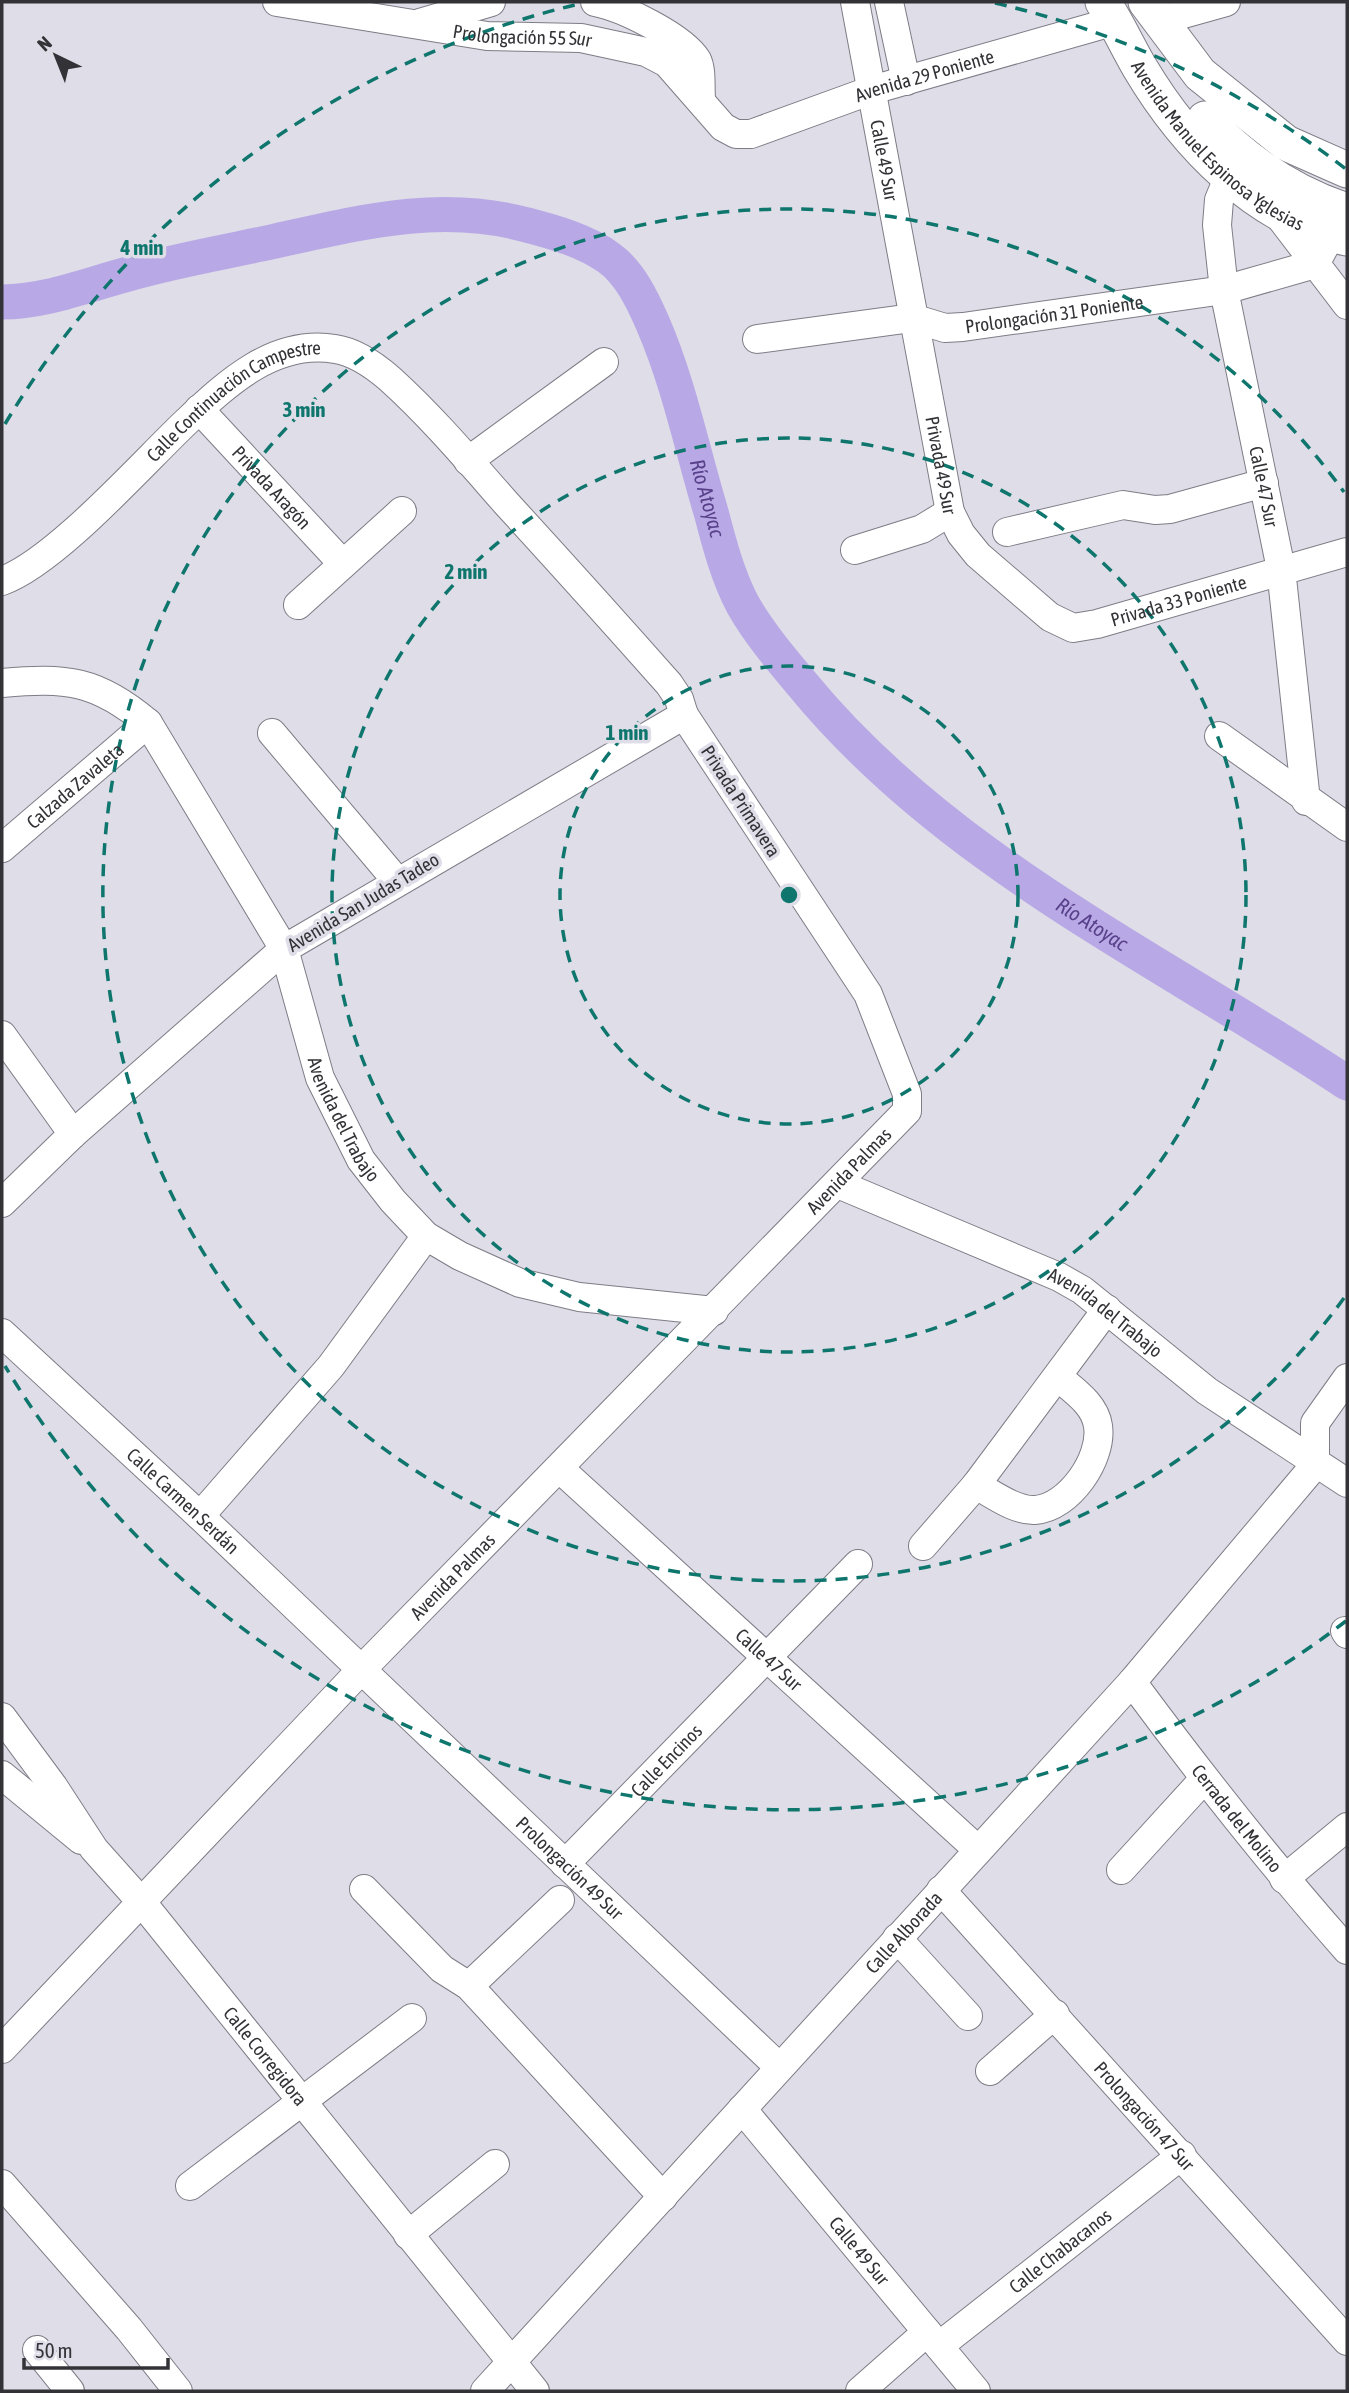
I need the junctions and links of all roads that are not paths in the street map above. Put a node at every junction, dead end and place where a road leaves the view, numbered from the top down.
1 (277, 2) edge
2 (491, 2) edge
3 (595, 2) edge
4 (855, 2) edge
5 (889, 2) edge
6 (1226, 2) edge
7 (1156, 8) edge
8 (1109, 11) edge
9 (414, 25) junction
10 (1200, 75) junction
11 (906, 81) junction
12 (872, 90) junction
13 (701, 98) junction
14 (736, 134) joint
15 (1347, 170) edge
16 (1229, 176) junction
17 (1347, 190) edge
18 (1295, 191) junction
19 (1335, 237) edge
20 (1224, 290) junction
21 (1347, 306) edge
22 (912, 318) junction
23 (757, 339) dead end
24 (604, 362) dead end
25 (199, 409) junction
26 (468, 461) junction
27 (1264, 483) junction
28 (402, 511) dead end
29 (950, 512) junction
30 (1007, 532) dead end
31 (855, 551) dead end
32 (1347, 552) edge
33 (343, 564) junction
34 (1281, 569) junction
35 (2, 581) edge
36 (298, 605) dead end
37 (2, 684) edge
38 (682, 707) junction
39 (148, 723) junction
40 (272, 733) dead end
41 (1219, 736) dead end
42 (1306, 801) junction
43 (1347, 827) edge
44 (2, 848) edge
45 (397, 881) junction
46 (284, 949) junction
47 (2, 1035) edge
48 (908, 1111) joint
49 (73, 1134) junction
50 (838, 1184) junction
51 (2, 1203) edge
52 (426, 1236) junction
53 (1107, 1309) junction
54 (714, 1311) junction
55 (2, 1333) edge
56 (1058, 1377) junction
57 (1347, 1378) edge
58 (1315, 1465) junction
59 (559, 1468) junction
60 (1347, 1483) edge
61 (976, 1485) junction
62 (200, 1516) junction
63 (923, 1546) dead end
64 (858, 1564) dead end
65 (767, 1656) junction
66 (361, 1670) junction
67 (1132, 1682) junction
68 (2, 1717) edge
69 (2, 1775) edge
70 (1204, 1779) junction
71 (1347, 1827) edge
72 (94, 1849) junction
73 (978, 1850) junction
74 (565, 1864) junction
75 (1121, 1870) dead end
76 (1284, 1879) junction
77 (364, 1889) dead end
78 (941, 1890) junction
79 (140, 1900) junction
80 (560, 1900) dead end
81 (897, 1938) junction
82 (1347, 1950) edge
83 (469, 1986) junction
84 (1055, 2014) junction
85 (968, 2016) dead end
86 (412, 2018) dead end
87 (2, 2049) edge
88 (779, 2067) junction
89 (990, 2071) dead end
90 (301, 2103) junction
91 (742, 2109) junction
92 (1182, 2155) junction
93 (495, 2164) dead end
94 (2, 2184) edge
95 (190, 2186) dead end
96 (663, 2197) junction
97 (408, 2235) junction
98 (933, 2339) junction
99 (1347, 2342) edge
100 (37, 2350) dead end
101 (512, 2363) junction
102 (70, 2391) edge
103 (178, 2391) edge
104 (485, 2391) edge
105 (535, 2391) edge
106 (860, 2391) edge
107 (976, 2391) edge

1 - 9 street, Prolongación 55 Sur
2 - 9 street
3 - 13 street
4 - 12 street, Calle 49 Sur
5 - 11 street
6 - 7 street
7 - 10 main road, Avenida Manuel Espinosa Yglesias
8 - 11 street, Avenida 29 Poniente
8 - 16 main road, Avenida Manuel Espinosa Yglesias
8 - 18 main road
9 - 13 street, Prolongación 55 Sur
10 - 15 main road, Avenida Manuel Espinosa Yglesias
10 - 18 main road
11 - 12 street, Avenida 29 Poniente
12 - 14 street, Avenida 29 Poniente
12 - 22 street, Calle 49 Sur
13 - 14 street, Prolongación 55 Sur
16 - 18 main road, Avenida Manuel Espinosa Yglesias
16 - 20 street, Calle 47 Sur
17 - 18 main road
18 - 19 main road, Avenida Manuel Espinosa Yglesias
19 - 20 street, Prolongación 31 Poniente
19 - 21 street
20 - 22 street, Prolongación 31 Poniente
20 - 27 street, Calle 47 Sur
22 - 23 street, Prolongación 31 Poniente
22 - 29 street, Privada 49 Sur
24 - 26 street
25 - 26 street, Calle Continuación Campestre
25 - 33 street, Privada Aragón
25 - 35 street, Calle Continuación Campestre
26 - 38 street, Calle Continuación Campestre
27 - 30 street
27 - 34 street, Calle 47 Sur
28 - 33 street
29 - 31 street, Privada 49 Sur
29 - 34 street, Privada 33 Poniente
32 - 34 street, Privada 33 Poniente
33 - 36 street
34 - 42 street, Calle 47 Sur
37 - 39 street
38 - 45 street, Avenida San Judas Tadeo
38 - 48 street, Privada Primavera
39 - 44 street, Calzada Zavaleta
39 - 46 street, Avenida del Trabajo
40 - 45 street
41 - 42 street
42 - 43 street
45 - 46 street, Avenida San Judas Tadeo
46 - 49 street, Avenida San Judas Tadeo
46 - 52 street, Avenida del Trabajo
47 - 49 street
48 - 50 street, Avenida Palmas
49 - 51 street, Avenida San Judas Tadeo
50 - 53 street, Avenida del Trabajo
50 - 54 street, Avenida Palmas
52 - 54 street, Avenida del Trabajo
52 - 62 street
53 - 56 street
53 - 58 street, Avenida del Trabajo
54 - 59 street, Avenida Palmas
55 - 62 street, Calle Carmen Serdán
56 - 61 street
56 - 61 street
57 - 58 street
58 - 60 street, Avenida del Trabajo
58 - 67 street, Calle Alborada
59 - 65 street, Calle 47 Sur
59 - 66 street, Avenida Palmas
61 - 63 street
62 - 66 street, Calle Carmen Serdán
64 - 65 street, Calle Encinos
65 - 73 street, Calle 47 Sur
65 - 74 street, Calle Encinos
66 - 74 street, Prolongación 49 Sur
66 - 79 street, Avenida Palmas
67 - 70 street, Cerrada del Molino
67 - 73 street, Calle Alborada
68 - 72 street, Calle Corregidora
69 - 72 street
70 - 75 street
70 - 76 street, Cerrada del Molino
71 - 76 street
72 - 79 street, Calle Corregidora
73 - 78 street, Calle Alborada
74 - 88 street, Prolongación 49 Sur
76 - 82 street, Cerrada del Molino
77 - 83 street
78 - 81 street, Calle Alborada
78 - 84 street, Prolongación 47 Sur
79 - 87 street, Avenida Palmas
79 - 90 street, Calle Corregidora
80 - 83 street
81 - 85 street
81 - 88 street, Calle Alborada
83 - 96 street
84 - 89 street
84 - 92 street, Prolongación 47 Sur
86 - 90 street
88 - 91 street, Calle Alborada
90 - 95 street
90 - 97 street, Calle Corregidora
91 - 96 street, Calle Alborada
91 - 98 street, Calle 49 Sur
92 - 98 street, Calle Chabacanos
92 - 99 street, Prolongación 47 Sur
93 - 97 street
94 - 103 street
96 - 101 street, Calle Alborada
97 - 101 street, Calle Corregidora
98 - 106 street, Calle Chabacanos
98 - 107 street, Calle 49 Sur
100 - 102 street
101 - 104 street, Calle Alborada
101 - 105 street, Calle Corregidora

